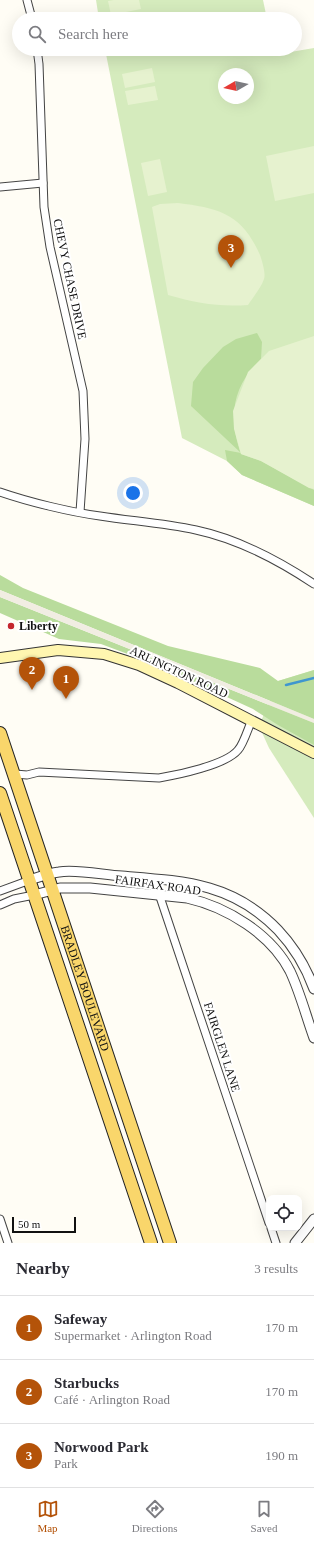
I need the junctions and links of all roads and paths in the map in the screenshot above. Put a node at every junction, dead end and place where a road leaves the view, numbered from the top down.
1 (27, 0) edge
2 (30, 12) edge
3 (38, 56) edge
4 (43, 183) junction
5 (0, 187) edge
6 (0, 492) edge
7 (80, 512) junction
8 (314, 584) edge
9 (0, 658) edge
10 (251, 722) junction
11 (0, 733) edge
12 (314, 753) edge
13 (15, 774) junction
14 (0, 793) edge
15 (47, 874) junction
16 (154, 879) junction
17 (30, 880) junction
18 (52, 890) junction
19 (0, 891) edge
20 (159, 894) junction
21 (34, 895) junction
22 (0, 905) edge
23 (314, 989) edge
24 (314, 1038) edge
25 (266, 1214) edge
26 (0, 1219) edge
27 (314, 1219) edge
28 (272, 1231) edge
29 (8, 1243) edge
30 (151, 1243) edge
31 (170, 1243) edge
32 (276, 1243) edge
33 (295, 1243) edge

1 - 2 street
3 - 4 street, CHEVY CHASE DRIVE
4 - 5 street
4 - 7 street, CHEVY CHASE DRIVE
6 - 7 street
7 - 8 street
9 - 10 main road, ARLINGTON ROAD
10 - 12 main road, ARLINGTON ROAD
10 - 13 street
11 - 13 main road, BRADLEY BOULEVARD
13 - 15 main road, BRADLEY BOULEVARD
14 - 17 main road, BRADLEY BOULEVARD
15 - 16 street, FAIRFAX ROAD
15 - 17 street, FAIRFAX ROAD
15 - 18 main road, BRADLEY BOULEVARD
16 - 20 street, FAIRGLEN LANE
16 - 23 street, FAIRFAX ROAD
17 - 19 street, FAIRFAX ROAD
17 - 21 main road, BRADLEY BOULEVARD
18 - 20 street, FAIRFAX ROAD
18 - 21 street, FAIRFAX ROAD
18 - 31 main road, BRADLEY BOULEVARD
20 - 24 street, FAIRFAX ROAD
20 - 25 street, FAIRGLEN LANE
21 - 22 street, FAIRFAX ROAD
21 - 30 main road, BRADLEY BOULEVARD
26 - 29 street
27 - 33 street
28 - 32 street

